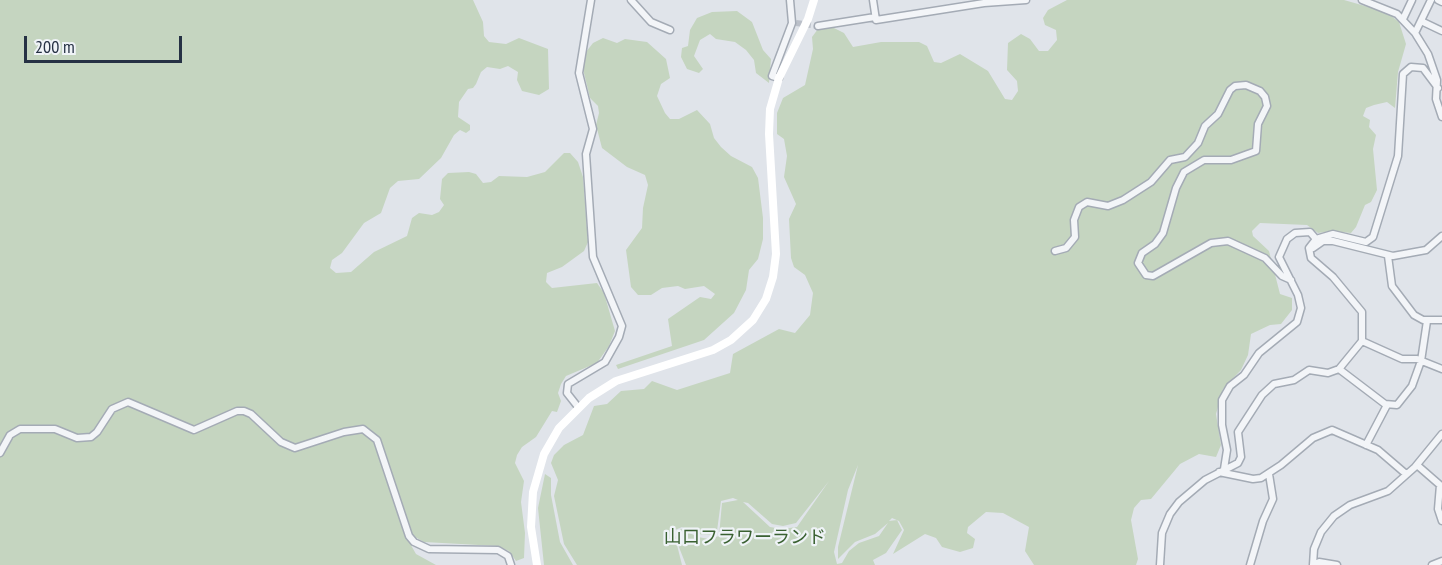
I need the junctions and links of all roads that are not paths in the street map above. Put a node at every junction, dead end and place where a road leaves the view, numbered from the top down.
1 (591, 0) edge
2 (630, 0) edge
3 (790, 0) edge
4 (814, 0) edge
5 (873, 0) edge
6 (1026, 0) edge
7 (1362, 0) edge
8 (1412, 0) edge
9 (1431, 0) edge
10 (1438, 0) edge
11 (1442, 2) edge
12 (875, 17) junction
13 (1403, 19) junction
14 (1421, 21) junction
15 (818, 26) tunnel mouth
16 (670, 30) dead end
17 (1442, 31) edge
18 (1415, 33) junction
19 (779, 78) junction
20 (1440, 88) edge
21 (1442, 117) edge
22 (1442, 236) edge
23 (1316, 239) junction
24 (1055, 251) dead end
25 (1310, 254) junction
26 (1388, 256) junction
27 (1291, 280) junction
28 (1442, 320) edge
29 (1427, 321) junction
30 (1362, 341) junction
31 (1421, 361) junction
32 (1339, 369) junction
33 (1442, 369) edge
34 (1388, 405) junction
35 (578, 407) junction
36 (1442, 434) edge
37 (1366, 445) junction
38 (0, 453) edge
39 (1417, 465) junction
40 (1221, 471) junction
41 (1269, 474) junction
42 (1406, 474) junction
43 (1442, 521) edge
44 (1442, 561) edge
45 (512, 565) edge
46 (537, 565) edge
47 (1160, 565) edge
48 (1250, 565) edge
49 (1313, 565) edge
50 (1337, 565) edge
51 (1432, 565) edge

1 - 35 street
2 - 16 street
3 - 19 street
4 - 19 street
5 - 12 street
6 - 12 street
7 - 13 street
8 - 13 street
9 - 14 street
10 - 11 street
12 - 15 street
13 - 18 street
14 - 17 street
14 - 18 street
18 - 20 street
19 - 35 street
20 - 21 street
20 - 23 street
22 - 26 street
23 - 25 street
23 - 27 street
24 - 27 street
25 - 26 street
25 - 30 street
26 - 29 street
27 - 40 street
28 - 29 street
29 - 31 street
30 - 31 street
30 - 32 street
31 - 33 street
31 - 34 street
32 - 34 street
32 - 40 street
34 - 37 street
35 - 46 street
36 - 39 street
37 - 41 street
37 - 42 street
38 - 45 street
39 - 42 street
39 - 43 street
40 - 41 street
40 - 47 street
41 - 48 street
42 - 49 street
44 - 51 street
49 - 50 street

